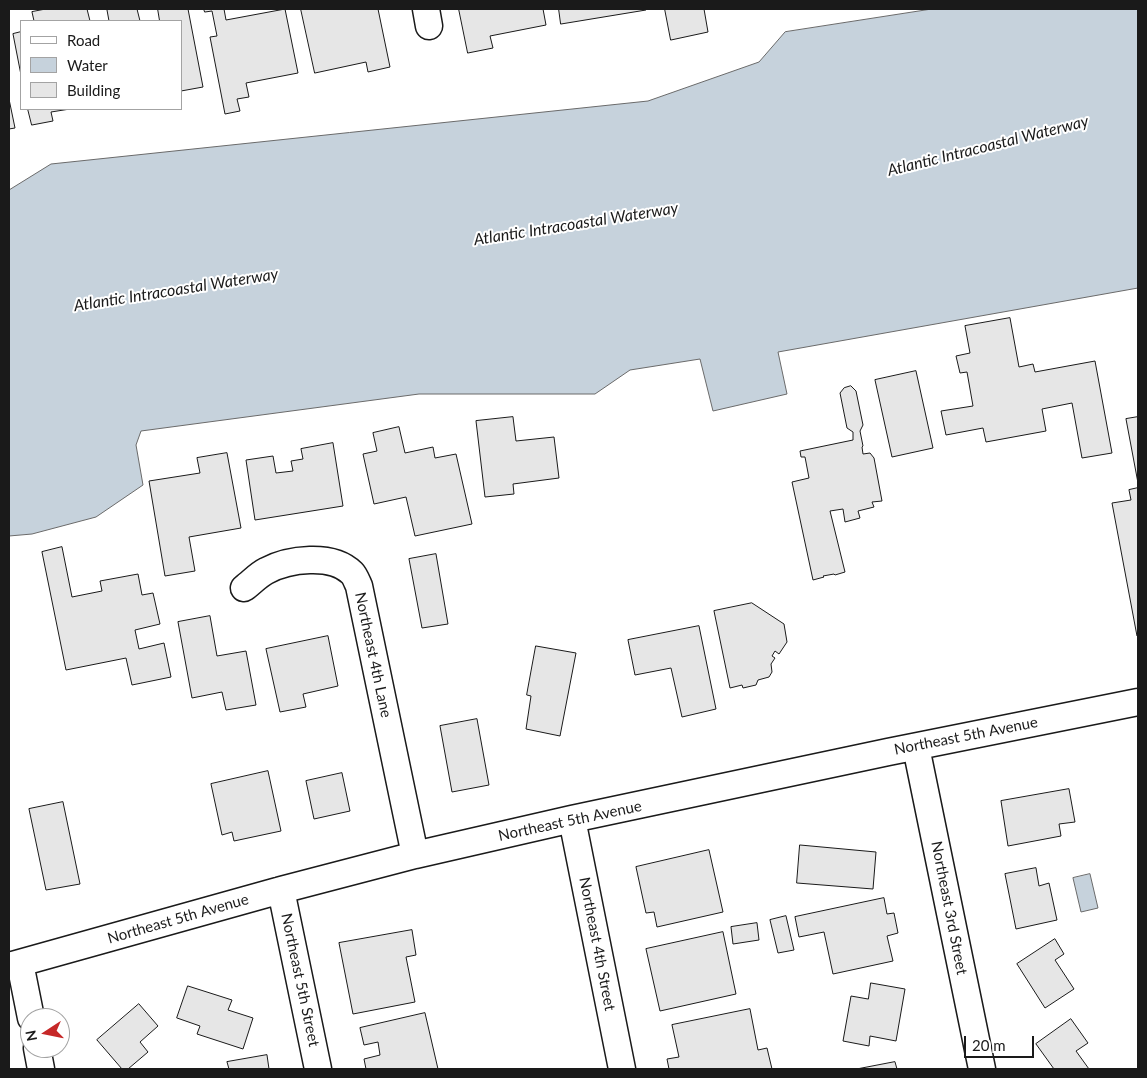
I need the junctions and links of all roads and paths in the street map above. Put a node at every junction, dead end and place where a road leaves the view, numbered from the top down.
1 (244, 588) dead end
2 (1138, 702) edge
3 (916, 747) junction
4 (572, 819) junction
5 (415, 855) junction
6 (281, 890) junction
7 (14, 964) edge
8 (28, 1008) edge
9 (318, 1069) edge
10 (622, 1069) edge
11 (982, 1069) edge

1 - 5 street, Northeast 4th Lane
2 - 3 street, Northeast 5th Avenue
3 - 4 street, Northeast 5th Avenue
3 - 11 street, Northeast 3rd Street
4 - 5 street, Northeast 5th Avenue
4 - 10 street, Northeast 4th Street
5 - 6 street, Northeast 5th Avenue
6 - 7 street, Northeast 5th Avenue
6 - 9 street, Northeast 5th Street
7 - 8 street

